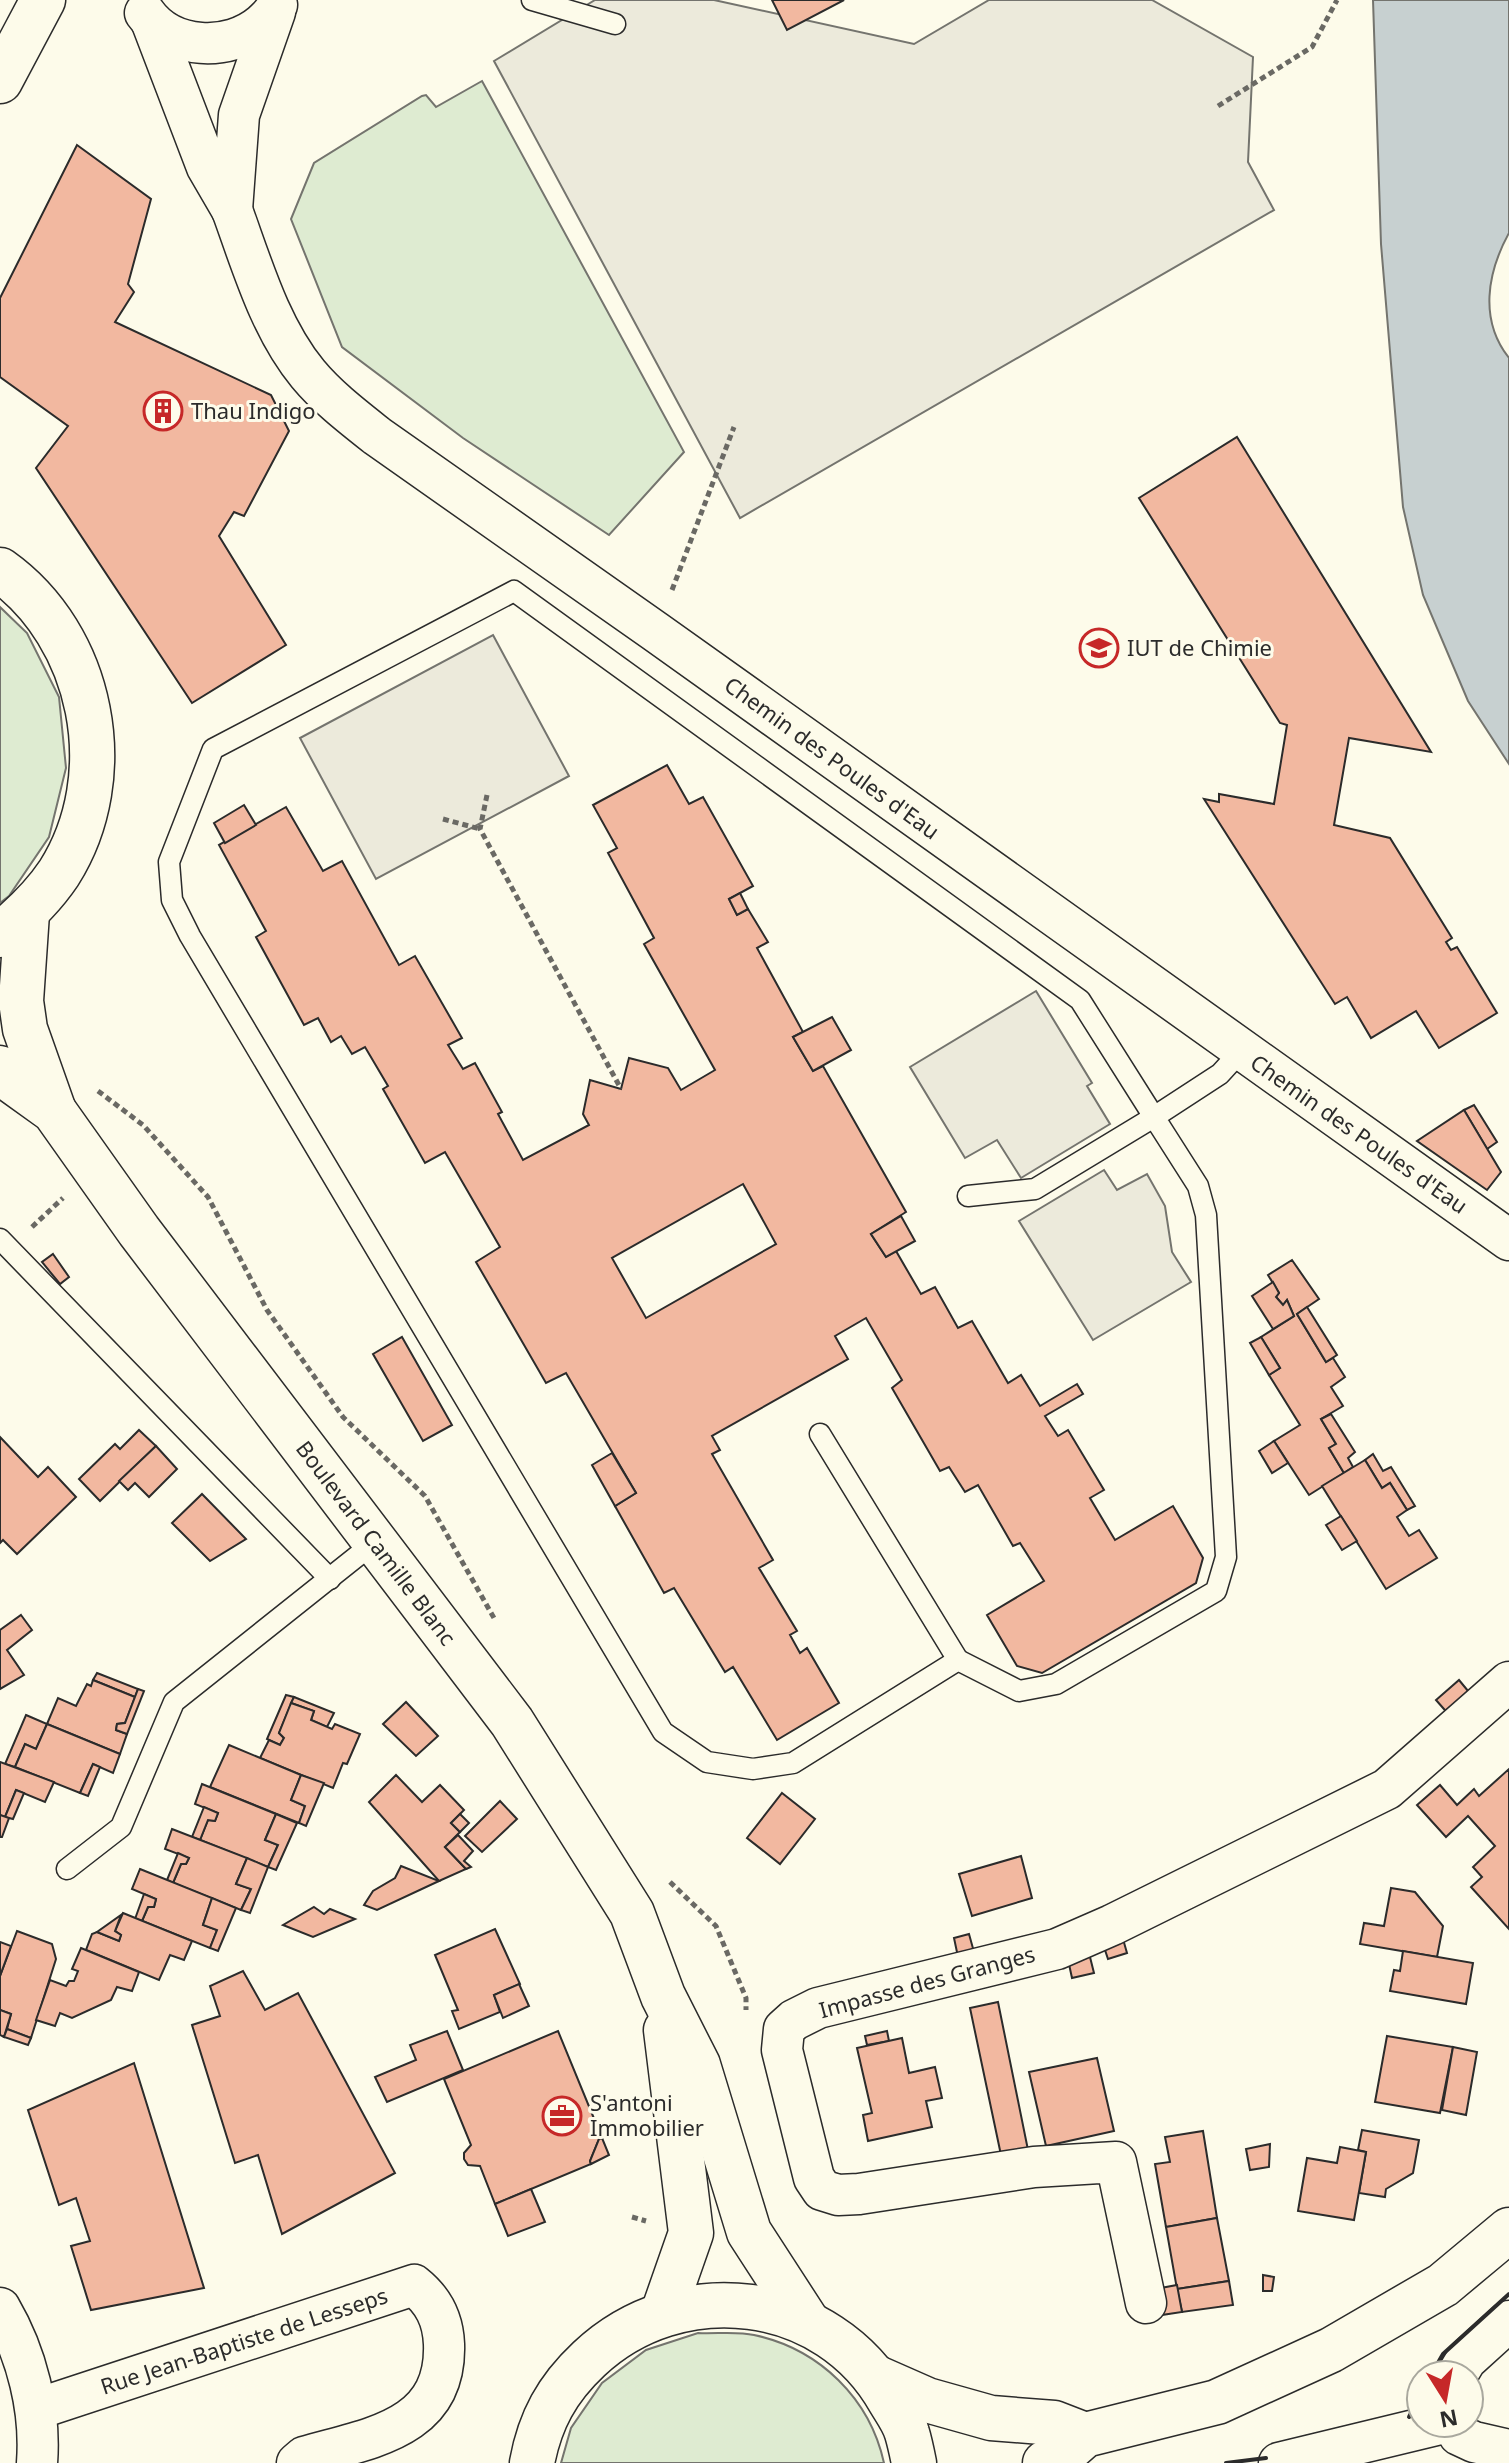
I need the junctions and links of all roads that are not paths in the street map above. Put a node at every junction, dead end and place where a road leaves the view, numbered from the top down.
1 (43, 0) edge
2 (532, 0) edge
3 (277, 6) edge
4 (144, 11) edge
5 (615, 24) dead end
6 (0, 81) edge
7 (232, 210) junction
8 (0, 570) edge
9 (14, 924) edge
10 (1241, 1051) junction
11 (0, 1068) edge
12 (54, 1111) junction
13 (1154, 1117) junction
14 (968, 1196) dead end
15 (1509, 1240) edge
16 (5, 1244) edge
17 (820, 1434) dead end
18 (375, 1542) junction
19 (330, 1579) junction
20 (958, 1660) junction
21 (1509, 1682) edge
22 (67, 1869) dead end
23 (663, 1996) junction
24 (1509, 2230) edge
25 (1146, 2303) dead end
26 (0, 2308) edge
27 (663, 2313) junction
28 (1509, 2321) edge
29 (808, 2323) junction
30 (1467, 2359) edge
31 (877, 2378) junction
32 (37, 2409) junction
33 (1405, 2432) edge
34 (1085, 2435) junction
35 (1468, 2439) edge
36 (1509, 2450) edge
37 (37, 2463) edge
38 (297, 2463) edge
39 (532, 2463) edge
40 (914, 2463) edge
41 (1045, 2463) edge
42 (1279, 2463) edge

1 - 6 main road
2 - 5 lane
3 - 4 street, Chemin des Poules d'Eau
3 - 7 street, Chemin des Poules d'Eau
4 - 7 street, Chemin des Poules d'Eau
7 - 10 street, Chemin des Poules d'Eau
8 - 9 main road
9 - 12 main road, Boulevard Camille Blanc
10 - 13 lane
10 - 15 street, Chemin des Poules d'Eau
11 - 12 main road, Boulevard Camille Blanc
12 - 18 main road, Boulevard Camille Blanc
13 - 14 lane
13 - 20 lane
13 - 20 lane
16 - 19 lane
17 - 20 lane
18 - 19 lane
18 - 23 main road, Boulevard Camille Blanc
19 - 22 lane
21 - 25 street, Impasse des Granges
23 - 27 main road, Boulevard Camille Blanc
23 - 29 main road, Boulevard Camille Blanc
24 - 34 main road
26 - 32 street
27 - 29 main road
27 - 39 main road
28 - 30 street
29 - 31 main road
31 - 34 main road
31 - 40 main road
32 - 37 street
32 - 38 street, Rue Jean-Baptiste de Lesseps
33 - 42 street
34 - 41 main road
35 - 36 street

